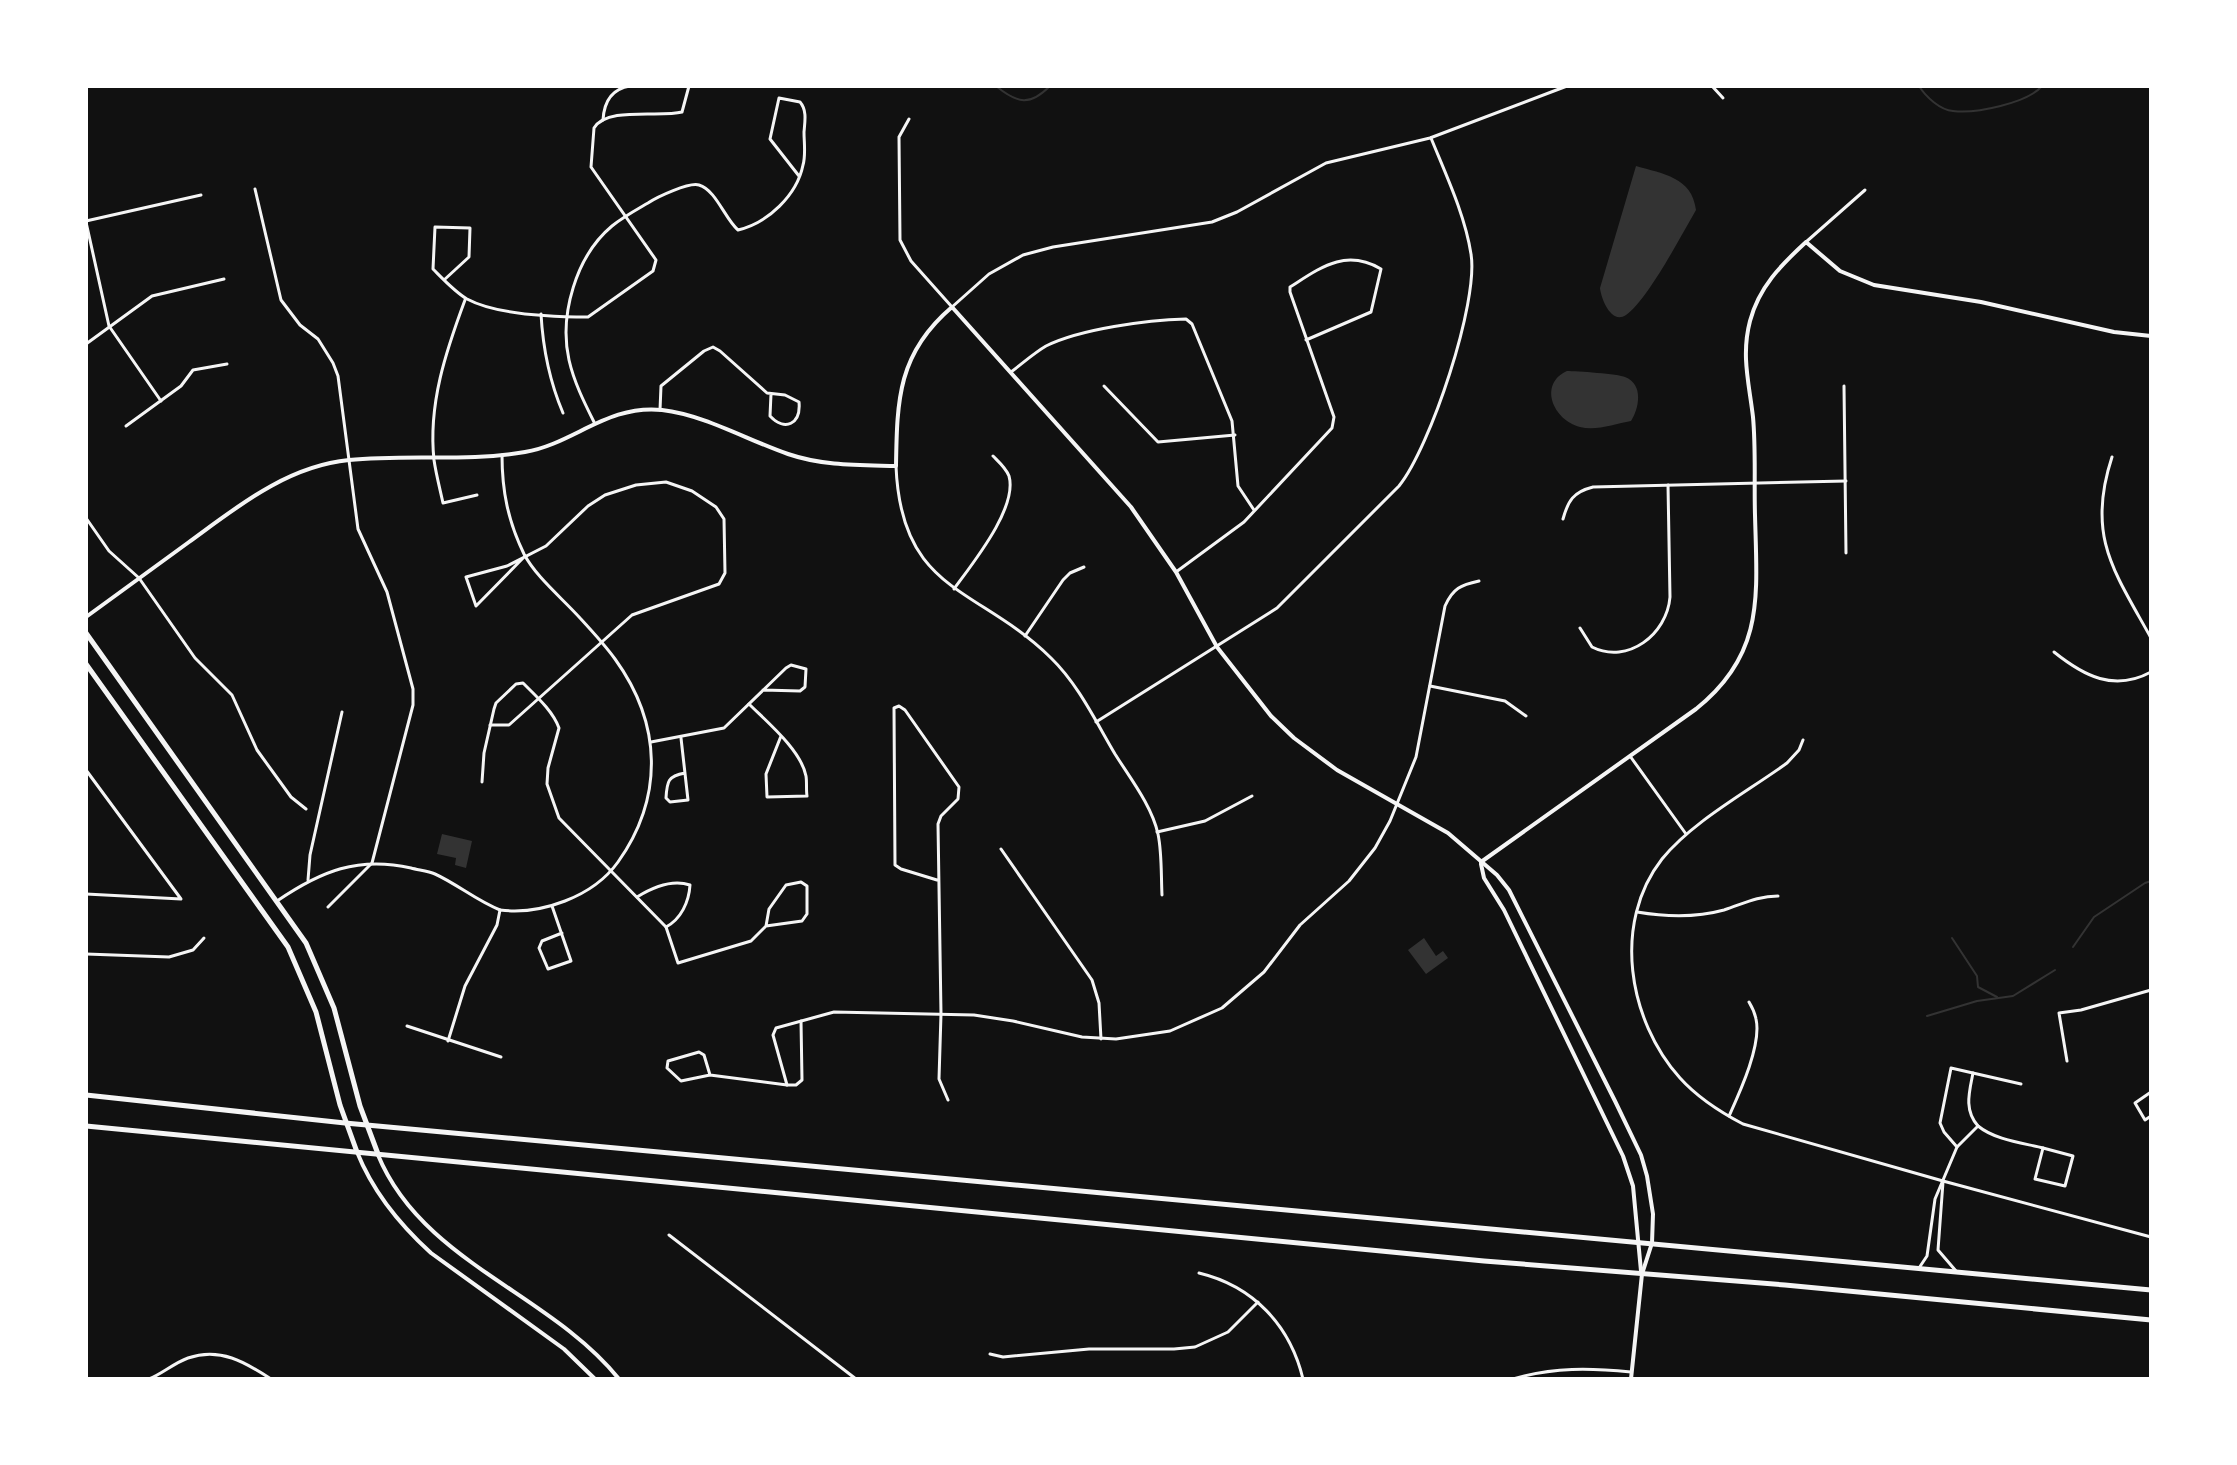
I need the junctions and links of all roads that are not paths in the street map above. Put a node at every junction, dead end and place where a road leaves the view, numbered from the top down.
1 (630, 86) edge
2 (689, 86) edge
3 (1567, 86) edge
4 (1712, 86) edge
5 (1723, 98) dead end
6 (909, 119) dead end
7 (603, 120) junction
8 (1430, 138) junction
9 (799, 176) junction
10 (255, 189) dead end
11 (1865, 190) dead end
12 (201, 195) dead end
13 (625, 217) junction
14 (86, 222) edge
15 (1806, 242) junction
16 (224, 279) dead end
17 (444, 280) junction
18 (466, 298) junction
19 (952, 307) junction
20 (541, 314) junction
21 (567, 316) junction
22 (109, 326) junction
23 (2151, 336) edge
24 (1306, 340) junction
25 (86, 344) edge
26 (227, 364) dead end
27 (1011, 372) junction
28 (1104, 386) dead end
29 (1844, 386) dead end
30 (771, 394) junction
31 (161, 401) junction
32 (660, 410) junction
33 (563, 413) dead end
34 (594, 422) junction
35 (126, 426) dead end
36 (1235, 435) junction
37 (502, 455) junction
38 (993, 456) dead end
39 (2112, 457) dead end
40 (434, 459) junction
41 (349, 460) junction
42 (896, 466) junction
43 (1846, 481) junction
44 (1754, 483) junction
45 (1668, 485) junction
46 (477, 495) dead end
47 (1254, 510) junction
48 (86, 518) edge
49 (1563, 519) dead end
50 (1846, 553) dead end
51 (525, 556) junction
52 (1084, 567) dead end
53 (1176, 572) junction
54 (139, 578) junction
55 (1479, 581) dead end
56 (954, 589) junction
57 (86, 617) edge
58 (1580, 628) dead end
59 (86, 633) edge
60 (1025, 636) junction
61 (2151, 638) edge
62 (601, 644) junction
63 (1217, 647) junction
64 (2054, 652) dead end
65 (86, 664) edge
66 (2151, 672) edge
67 (1430, 686) junction
68 (763, 690) junction
69 (539, 699) junction
70 (749, 704) junction
71 (342, 712) dead end
72 (1526, 716) dead end
73 (1096, 722) junction
74 (490, 725) junction
75 (781, 736) junction
76 (681, 738) junction
77 (1803, 740) dead end
78 (649, 742) junction
79 (1630, 756) junction
80 (86, 770) edge
81 (685, 773) junction
82 (482, 782) dead end
83 (1252, 796) dead end
84 (1397, 805) junction
85 (306, 809) dead end
86 (1157, 832) junction
87 (1686, 834) junction
88 (1001, 849) dead end
89 (1481, 862) junction
90 (372, 863) junction
91 (611, 871) junction
92 (308, 880) junction
93 (937, 880) junction
94 (86, 894) edge
95 (1162, 895) dead end
96 (1778, 896) dead end
97 (637, 897) junction
98 (277, 901) junction
99 (552, 906) junction
100 (328, 907) dead end
101 (500, 910) junction
102 (1637, 912) junction
103 (766, 926) junction
104 (666, 927) junction
105 (562, 933) junction
106 (204, 938) dead end
107 (86, 954) edge
108 (2151, 990) edge
109 (1749, 1002) dead end
110 (941, 1014) junction
111 (801, 1021) junction
112 (407, 1026) dead end
113 (1101, 1039) junction
114 (448, 1041) junction
115 (501, 1057) dead end
116 (2067, 1061) dead end
117 (1973, 1073) junction
118 (710, 1075) junction
119 (2021, 1084) dead end
120 (787, 1085) junction
121 (2151, 1092) edge
122 (86, 1095) edge
123 (948, 1100) dead end
124 (1729, 1116) junction
125 (2151, 1116) edge
126 (345, 1123) junction
127 (365, 1124) junction
128 (86, 1126) edge
129 (1978, 1126) junction
130 (1957, 1147) junction
131 (2043, 1148) junction
132 (357, 1152) junction
133 (378, 1154) junction
134 (1943, 1181) junction
135 (669, 1235) dead end
136 (2151, 1237) edge
137 (1637, 1242) junction
138 (1652, 1243) junction
139 (1919, 1268) junction
140 (1956, 1271) junction
141 (1199, 1273) dead end
142 (1642, 1274) junction
143 (2151, 1290) edge
144 (1258, 1302) junction
145 (2151, 1320) edge
146 (990, 1354) dead end
147 (1631, 1372) junction
148 (149, 1379) edge
149 (271, 1379) edge
150 (595, 1379) edge
151 (619, 1379) edge
152 (856, 1379) edge
153 (1303, 1379) edge
154 (1513, 1379) edge
155 (1631, 1379) edge

1 - 7 street
2 - 7 street
3 - 8 street
4 - 5 street
6 - 19 street
7 - 13 street
8 - 19 street
8 - 63 street
9 - 9 street
9 - 13 street
10 - 41 street
11 - 15 street
12 - 14 street
13 - 21 street
13 - 21 street
14 - 22 street
15 - 23 street
15 - 44 street
16 - 22 street
17 - 17 street
17 - 18 street
18 - 20 street
18 - 40 street
19 - 27 street
19 - 42 street
20 - 21 street
20 - 33 street
21 - 34 street
22 - 25 street
22 - 31 street
24 - 24 street
24 - 47 street
26 - 31 street
27 - 36 street
27 - 53 street
28 - 36 street
29 - 43 street
30 - 30 street
30 - 32 street
31 - 35 street
32 - 34 street
32 - 42 street
34 - 37 street
36 - 47 street
37 - 40 street
37 - 51 street
38 - 56 street
39 - 61 street
40 - 41 street
40 - 46 street
41 - 54 street
41 - 90 street
42 - 56 street
43 - 44 street
43 - 50 street
44 - 45 street
44 - 79 street
45 - 49 street
45 - 58 street
47 - 53 street
48 - 54 street
51 - 51 street
51 - 62 street
51 - 62 street
52 - 60 street
53 - 63 street
54 - 57 street
54 - 85 street
55 - 67 street
56 - 60 street
59 - 98 main road
60 - 73 street
62 - 69 street
62 - 78 street
63 - 73 street
63 - 84 street
64 - 66 street
65 - 126 main road
67 - 72 street
67 - 84 street
68 - 68 street
68 - 70 street
69 - 74 street
69 - 74 street
69 - 91 street
70 - 75 street
70 - 76 street
71 - 92 street
73 - 86 street
74 - 82 street
75 - 75 street
76 - 78 street
76 - 81 street
77 - 87 street
78 - 91 street
79 - 87 street
79 - 89 street
80 - 94 street
81 - 81 street
83 - 86 street
84 - 89 street
84 - 113 street
86 - 95 street
87 - 102 street
88 - 113 street
89 - 137 street
89 - 138 street
90 - 92 street
90 - 100 street
90 - 101 street
91 - 97 street
91 - 99 street
92 - 98 street
93 - 93 street
93 - 110 street
96 - 102 street
97 - 104 street
97 - 104 street
98 - 127 main road
99 - 101 street
99 - 105 street
101 - 114 street
102 - 124 street
103 - 103 street
103 - 104 street
105 - 105 street
106 - 107 street
108 - 116 street
109 - 124 street
110 - 111 street
110 - 113 street
110 - 123 street
111 - 120 street
111 - 120 street
112 - 114 street
114 - 115 street
117 - 119 street
117 - 129 street
117 - 130 street
118 - 118 street
118 - 120 street
121 - 125 street
122 - 126 main road
124 - 134 street
126 - 127 main road
126 - 132 main road
127 - 133 main road
127 - 137 main road
128 - 132 main road
129 - 130 street
129 - 131 street
130 - 134 street
131 - 131 street
132 - 133 main road
132 - 150 street
133 - 142 main road
133 - 151 street
134 - 136 street
134 - 139 street
134 - 140 street
135 - 152 street
137 - 138 main road
137 - 142 street
138 - 139 main road
138 - 142 street
139 - 140 main road
140 - 143 main road
141 - 144 street
142 - 145 main road
142 - 147 street
144 - 146 street
144 - 153 street
147 - 154 street
147 - 155 street
148 - 149 street

